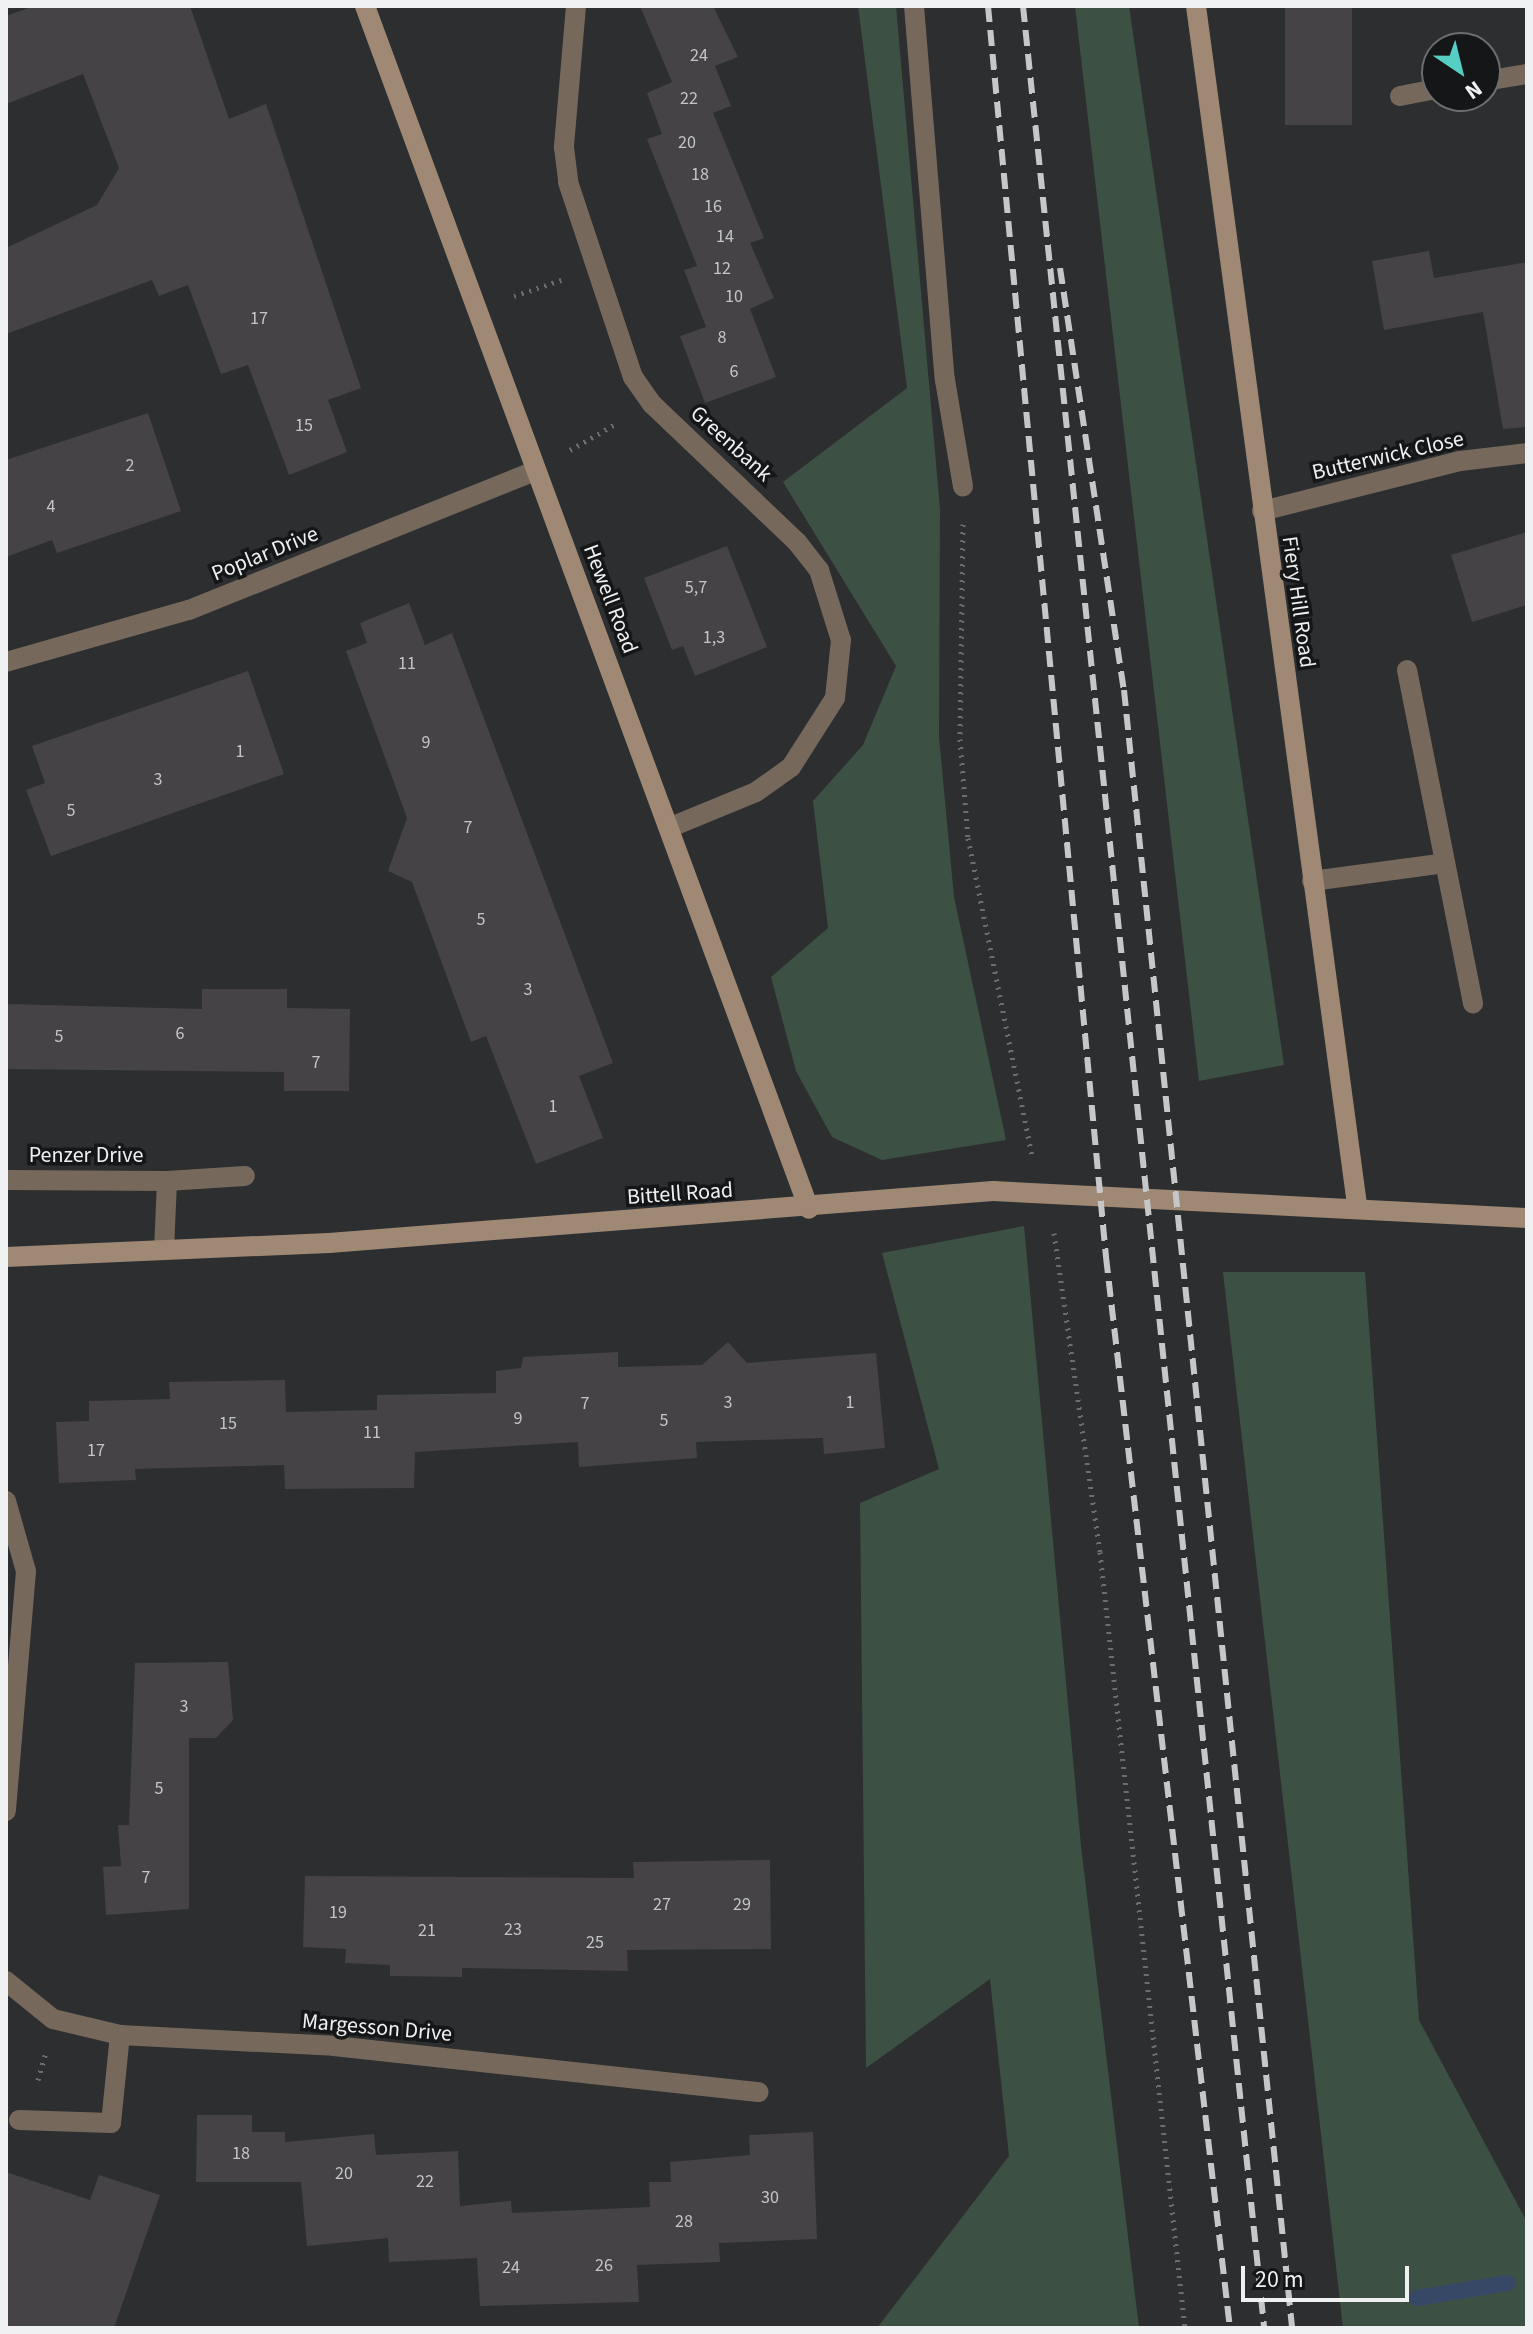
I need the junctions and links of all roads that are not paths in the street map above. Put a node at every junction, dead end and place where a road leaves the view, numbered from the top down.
1 (365, 6) edge
2 (576, 6) edge
3 (914, 6) edge
4 (1196, 6) edge
5 (1527, 74) edge
6 (1501, 78) edge
7 (1421, 92) edge
8 (1400, 96) dead end
9 (1527, 453) edge
10 (535, 471) junction
11 (963, 486) road end
12 (1262, 511) junction
13 (6, 662) edge
14 (1407, 670) dead end
15 (671, 827) junction
16 (1445, 863) junction
17 (1312, 881) junction
18 (1473, 1004) dead end
19 (245, 1176) dead end
20 (6, 1180) edge
21 (167, 1181) junction
22 (1357, 1205) junction
23 (809, 1209) junction
24 (1527, 1218) edge
25 (164, 1250) junction
26 (6, 1257) edge
27 (6, 1501) edge
28 (6, 1811) edge
29 (6, 1981) edge
30 (120, 2035) junction
31 (759, 2092) dead end
32 (19, 2120) road end

1 - 10 street, Hewell Road
2 - 15 street, Greenbank
3 - 11 street
4 - 12 street, Fiery Hill Road
5 - 6 street
7 - 8 street
9 - 12 street, Butterwick Close
10 - 13 street, Poplar Drive
10 - 15 street, Hewell Road
12 - 17 street, Fiery Hill Road
14 - 16 street
15 - 23 street, Hewell Road
16 - 17 street
16 - 18 street
17 - 22 street, Fiery Hill Road
19 - 21 street, Penzer Drive
20 - 21 street, Penzer Drive
21 - 25 street, Penzer Drive
22 - 23 street, Bittell Road
22 - 24 street, Bittell Road
23 - 25 street, Bittell Road
25 - 26 street, Bittell Road
27 - 28 street
29 - 30 street, Margesson Drive
30 - 31 street, Margesson Drive
30 - 32 street

